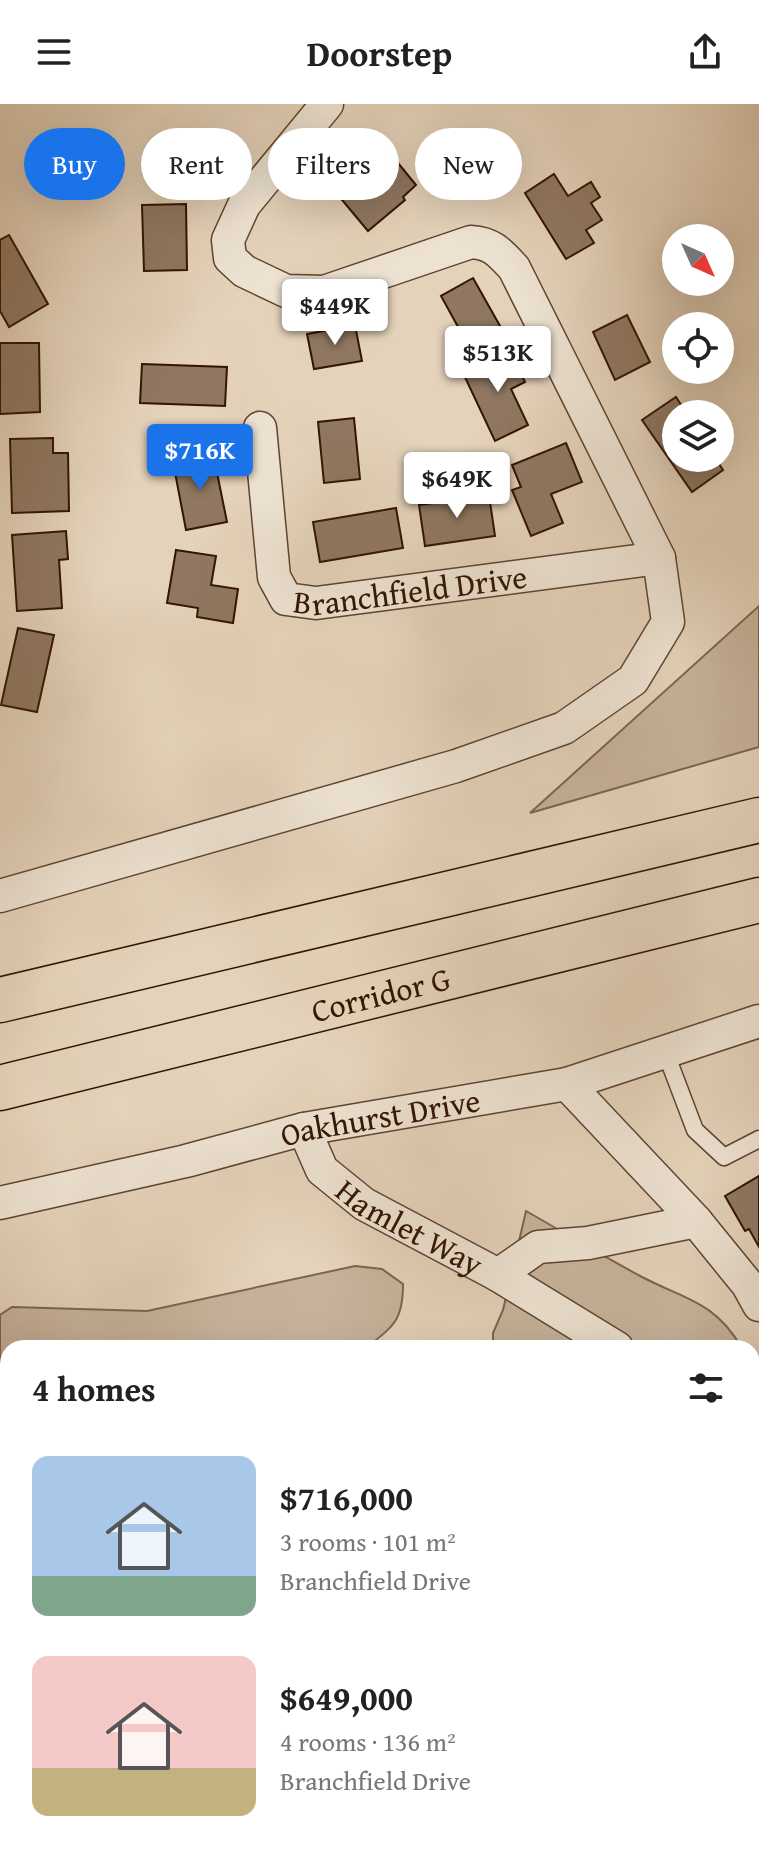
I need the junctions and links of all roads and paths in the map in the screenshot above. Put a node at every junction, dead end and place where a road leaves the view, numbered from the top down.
1 (327, 104) edge
2 (260, 428) dead end
3 (659, 558) junction
4 (759, 820) edge
5 (759, 871) edge
6 (0, 896) edge
7 (759, 900) edge
8 (312, 927) junction
9 (0, 986) edge
10 (0, 1000) edge
11 (759, 1021) edge
12 (164, 1047) junction
13 (665, 1051) junction
14 (567, 1084) junction
15 (0, 1088) edge
16 (304, 1129) junction
17 (759, 1139) edge
18 (0, 1203) edge
19 (696, 1221) junction
20 (498, 1275) junction
21 (759, 1305) edge
22 (604, 1340) edge

1 - 3 street
2 - 3 street, Branchfield Drive
3 - 6 street
4 - 8 highway
5 - 12 highway
7 - 12 highway, Corridor G
8 - 9 highway
8 - 10 highway
11 - 13 street, Oakhurst Drive
12 - 15 highway, Corridor G
13 - 14 street, Oakhurst Drive
13 - 17 lane
14 - 16 street, Oakhurst Drive
14 - 19 street
16 - 18 street, Oakhurst Drive
16 - 20 street, Hamlet Way
19 - 20 street, Hamlet Way
19 - 21 street
20 - 22 street, Hamlet Way

